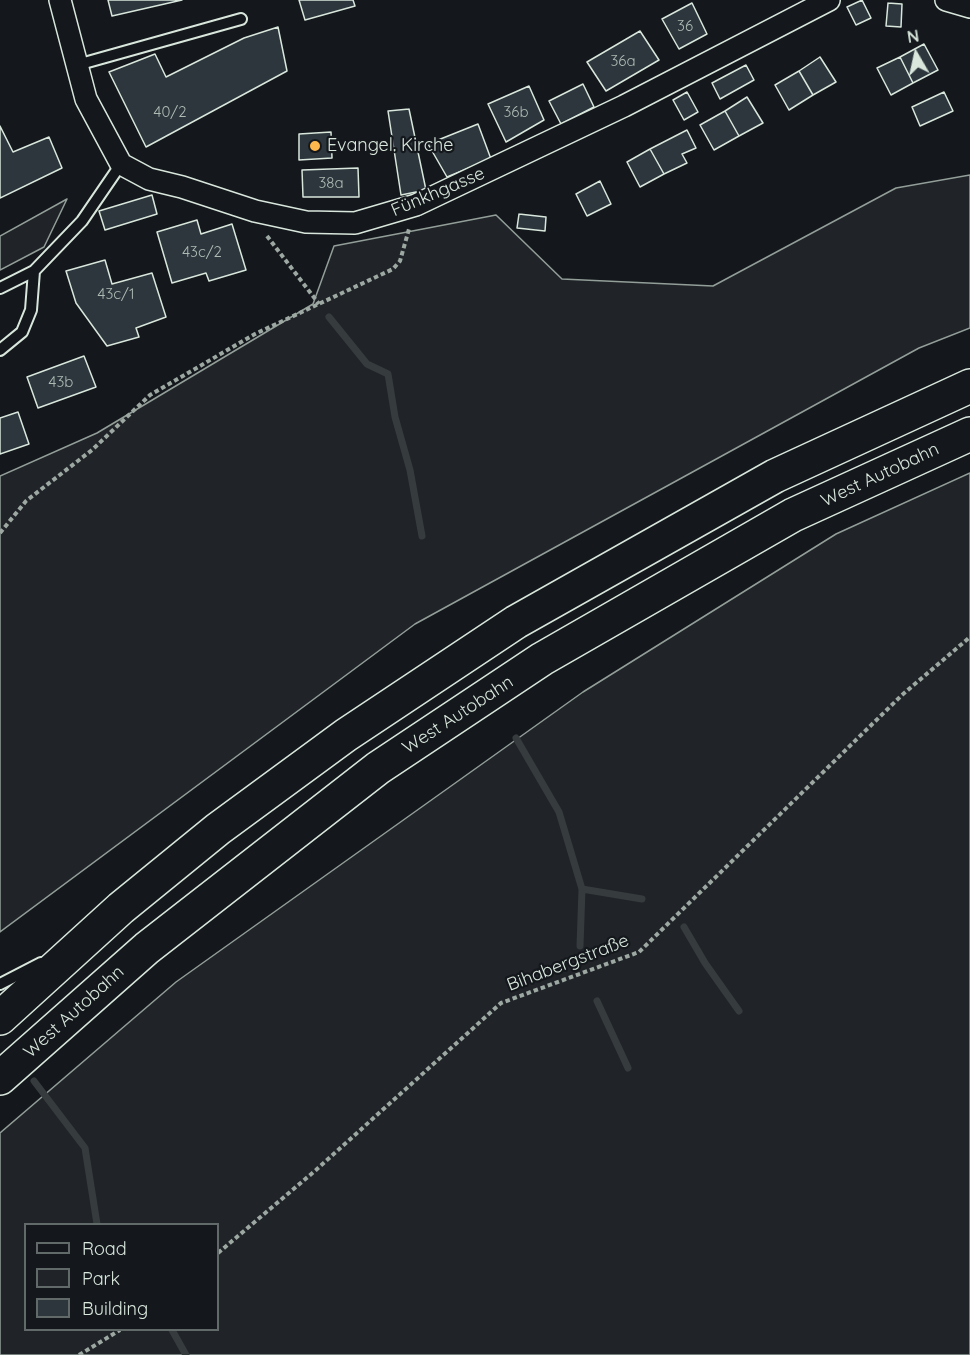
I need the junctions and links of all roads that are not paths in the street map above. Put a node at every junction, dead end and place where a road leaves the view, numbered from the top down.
1 (60, 0) edge
2 (830, 0) edge
3 (946, 0) edge
4 (970, 7) edge
5 (241, 19) dead end
6 (77, 65) junction
7 (121, 164) junction
8 (34, 272) junction
9 (0, 288) edge
10 (0, 350) edge
11 (970, 386) edge
12 (970, 434) edge
13 (86, 940) junction
14 (0, 984) edge
15 (0, 1018) edge
16 (0, 1078) edge

1 - 6 street
2 - 7 street, Fünkhgasse
3 - 4 street
5 - 6 lane
6 - 7 street
7 - 8 lane
8 - 9 lane
8 - 10 lane
11 - 13 highway
12 - 16 highway, West Autobahn
13 - 14 lane
13 - 15 highway

